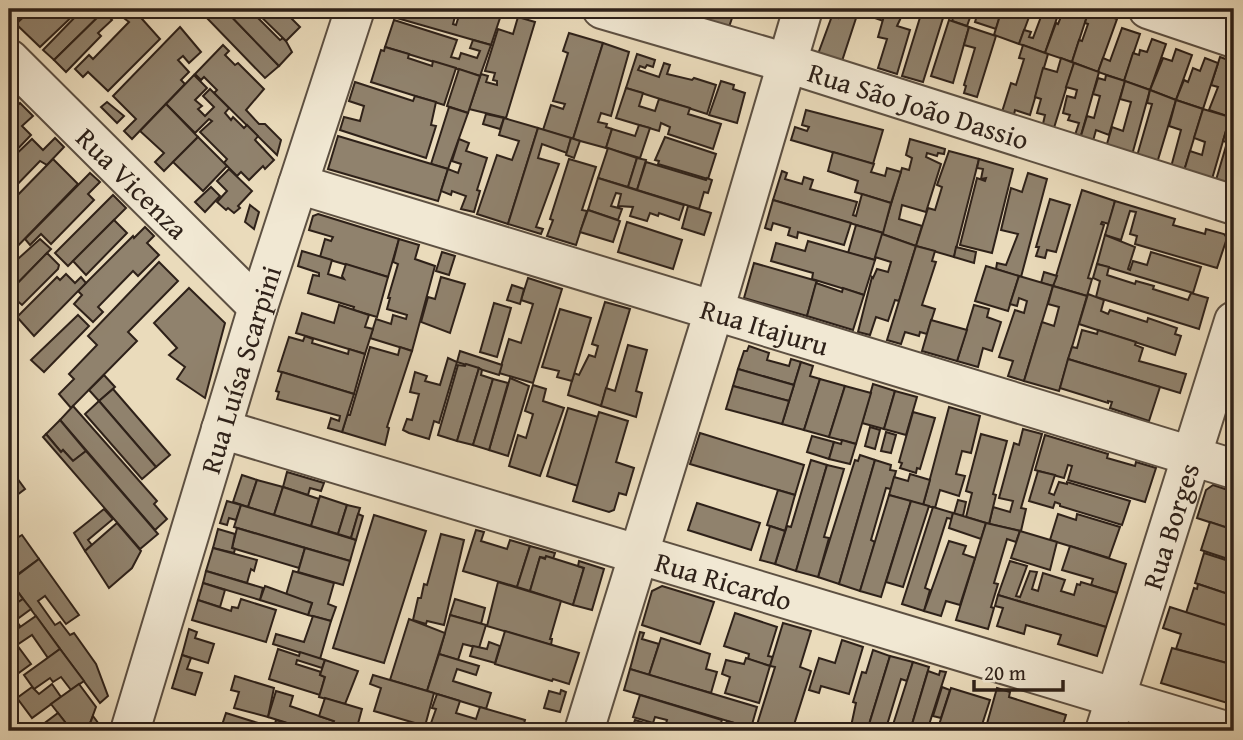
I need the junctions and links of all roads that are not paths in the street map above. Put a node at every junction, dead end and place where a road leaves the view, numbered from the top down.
1 (355, 9) edge
2 (602, 9) edge
3 (803, 9) edge
4 (1148, 9) edge
5 (1234, 37) edge
6 (9, 59) edge
7 (787, 63) junction
8 (298, 184) junction
9 (1234, 205) edge
10 (258, 307) junction
11 (714, 312) junction
12 (1234, 321) edge
13 (221, 429) junction
14 (1192, 457) junction
15 (1234, 469) edge
16 (638, 554) junction
17 (1110, 715) edge
18 (130, 731) edge
19 (584, 731) edge
20 (1226, 731) edge

1 - 8 street, Rua Luísa Scarpini
2 - 7 street, Rua São João Dassio
3 - 7 street
4 - 5 street
6 - 10 street, Rua Vicenza
7 - 9 street, Rua São João Dassio
7 - 11 street
8 - 10 street, Rua Luísa Scarpini
8 - 11 street, Rua Itajuru
10 - 13 street, Rua Luísa Scarpini
11 - 14 street, Rua Itajuru
11 - 16 street
12 - 14 street, Rua Borges
13 - 16 street, Rua Ricardo
13 - 18 street, Rua Luísa Scarpini
14 - 15 street, Rua Itajuru
14 - 17 street, Rua Borges
16 - 17 street, Rua Ricardo
16 - 19 street
17 - 20 street, Rua Ricardo

